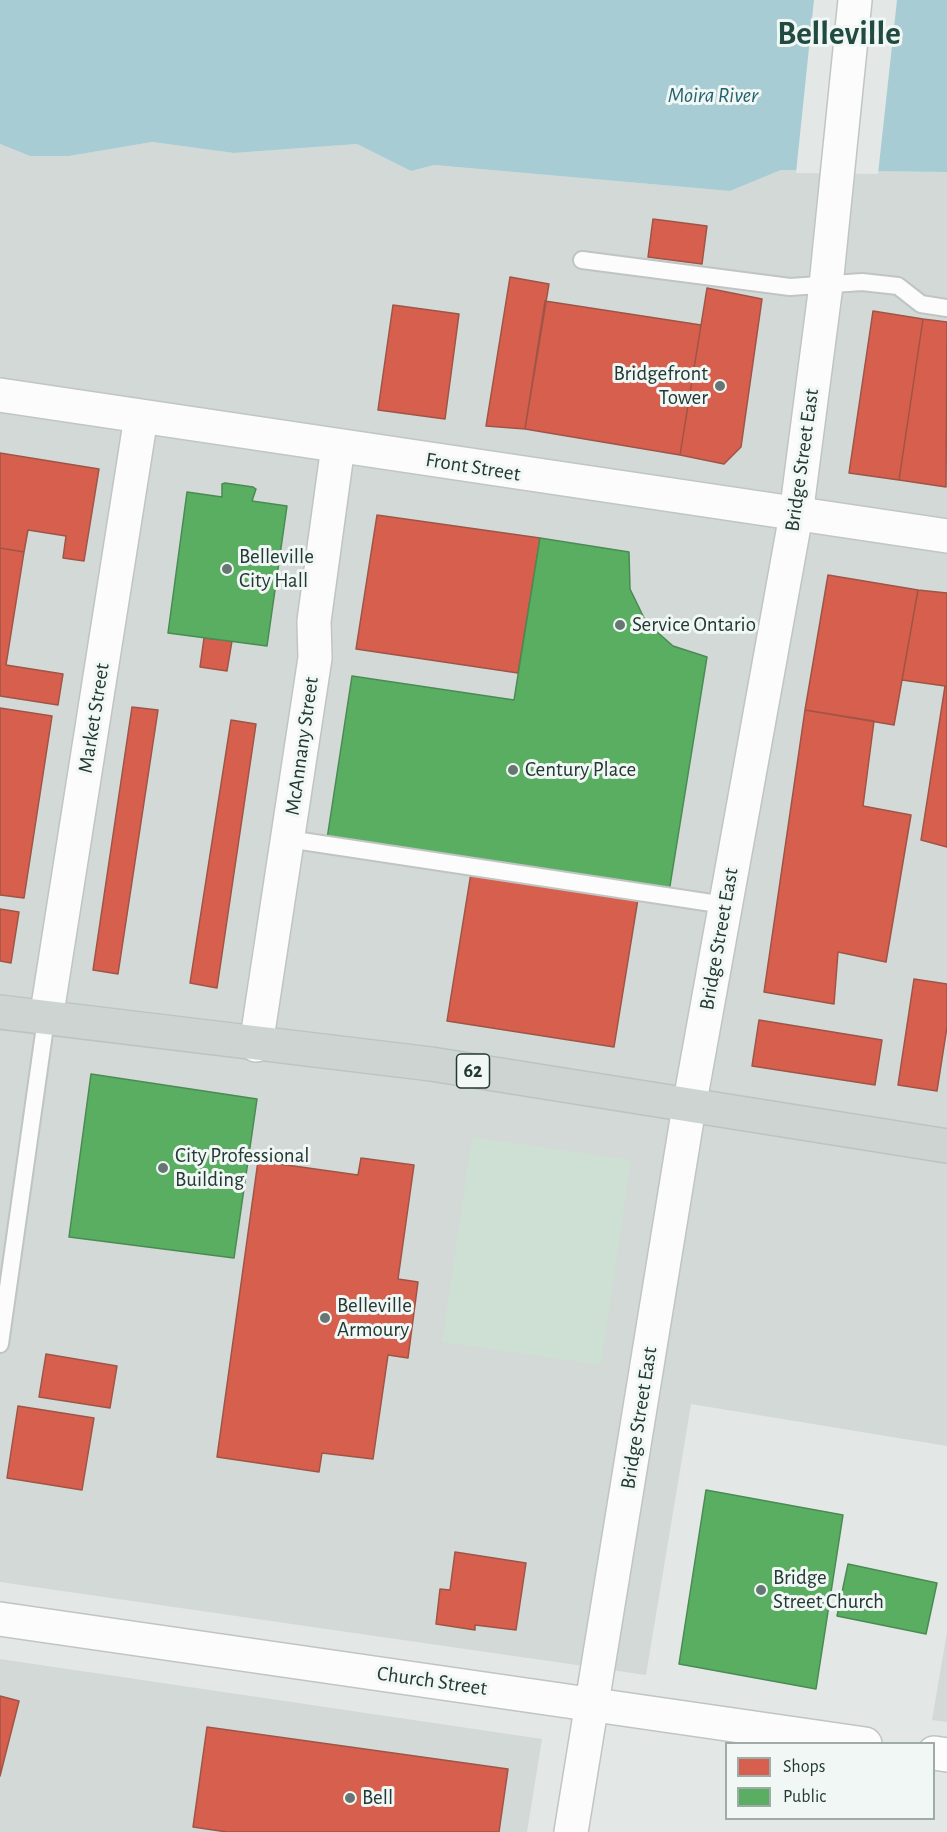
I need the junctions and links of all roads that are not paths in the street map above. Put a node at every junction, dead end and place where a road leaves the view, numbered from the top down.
1 (855, 0) edge
2 (582, 260) dead end
3 (826, 285) junction
4 (947, 308) edge
5 (0, 395) edge
6 (141, 417) junction
7 (338, 446) junction
8 (796, 515) junction
9 (947, 536) edge
10 (288, 839) junction
11 (726, 905) junction
12 (0, 1012) edge
13 (46, 1019) junction
14 (256, 1045) junction
15 (689, 1107) junction
16 (947, 1146) edge
17 (0, 1344) edge
18 (0, 1619) edge
19 (593, 1704) junction
20 (858, 1742) edge
21 (571, 1832) edge

1 - 3 street, Bridge Street East
2 - 3 lane
3 - 4 lane
3 - 8 street, Bridge Street East
5 - 6 street, Front Street
6 - 7 street, Front Street
6 - 13 street, Market Street
7 - 8 street, Front Street
7 - 10 street, McAnnany Street
8 - 9 street, Front Street
8 - 11 street, Bridge Street East
10 - 11 lane
10 - 14 street, McAnnany Street
11 - 15 street, Bridge Street East
12 - 13 main road, 62
13 - 14 main road, 62
13 - 17 lane
14 - 15 main road, 62
15 - 16 main road, 62
15 - 19 street, Bridge Street East
18 - 19 street, Church Street
19 - 20 street, Church Street
19 - 21 street, Bridge Street East

